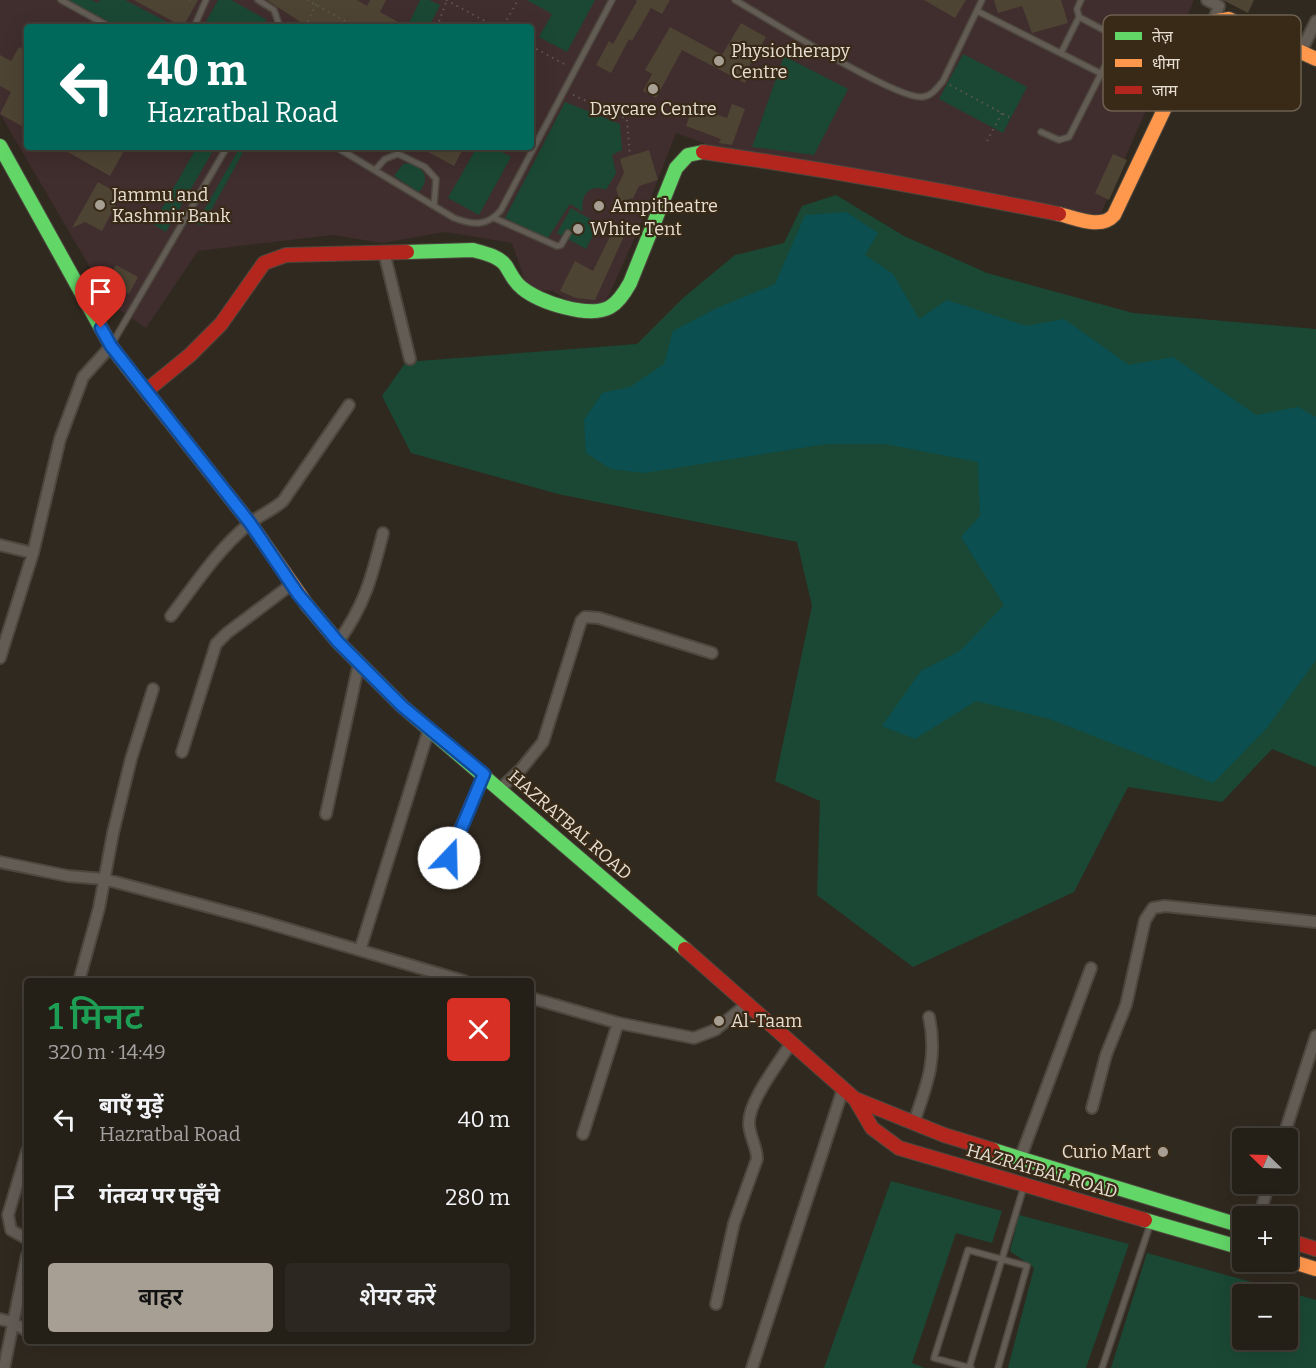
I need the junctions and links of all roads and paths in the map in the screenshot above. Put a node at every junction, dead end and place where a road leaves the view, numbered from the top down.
1 (61, 0) edge
2 (206, 0) edge
3 (258, 0) edge
4 (307, 0) edge
5 (318, 0) edge
6 (447, 0) edge
7 (518, 0) edge
8 (612, 0) edge
9 (735, 0) edge
10 (982, 0) edge
11 (1081, 0) edge
12 (1207, 0) edge
13 (316, 5) junction
14 (977, 11) junction
15 (1216, 15) edge
16 (1079, 16) junction
17 (1316, 21) edge
18 (105, 24) edge
19 (195, 24) edge
20 (279, 24) edge
21 (306, 24) edge
22 (351, 24) edge
23 (438, 24) edge
24 (491, 24) edge
25 (505, 24) edge
26 (1103, 31) edge
27 (534, 48) edge
28 (1301, 52) joint
29 (1061, 53) junction
30 (1316, 59) edge
31 (576, 70) junction
32 (1102, 74) joint
33 (943, 81) junction
34 (565, 92) junction
35 (1164, 111) edge
36 (1002, 113) junction
37 (1009, 117) dead end
38 (1041, 132) dead end
39 (987, 141) dead end
40 (0, 146) edge
41 (534, 149) edge
42 (225, 150) edge
43 (341, 150) edge
44 (534, 150) edge
45 (630, 156) dead end
46 (375, 170) junction
47 (434, 206) junction
48 (494, 218) junction
49 (568, 233) dead end
50 (384, 252) junction
51 (111, 346) junction
52 (410, 359) dead end
53 (146, 391) junction
54 (349, 405) dead end
55 (250, 523) junction
56 (383, 533) dead end
57 (0, 544) edge
58 (33, 553) junction
59 (292, 584) junction
60 (171, 616) dead end
61 (338, 642) junction
62 (712, 653) dead end
63 (0, 658) edge
64 (359, 663) junction
65 (153, 689) dead end
66 (429, 729) junction
67 (182, 752) dead end
68 (484, 774) junction
69 (500, 789) junction
70 (326, 814) dead end
71 (0, 862) edge
72 (104, 879) junction
73 (441, 881) dead end
74 (1316, 922) edge
75 (360, 950) junction
76 (1091, 968) dead end
77 (80, 978) edge
78 (436, 978) edge
79 (534, 1002) edge
80 (746, 1005) junction
81 (929, 1017) dead end
82 (618, 1023) junction
83 (1316, 1036) edge
84 (790, 1043) junction
85 (843, 1089) junction
86 (855, 1099) junction
87 (1092, 1108) dead end
88 (914, 1122) junction
89 (1286, 1128) edge
90 (583, 1134) dead end
91 (1020, 1159) junction
92 (24, 1164) edge
93 (1024, 1185) junction
94 (1151, 1221) junction
95 (1232, 1223) edge
96 (24, 1237) edge
97 (1298, 1243) edge
98 (1232, 1245) edge
99 (1316, 1249) edge
100 (1002, 1260) junction
101 (1298, 1263) edge
102 (24, 1268) edge
103 (1316, 1269) edge
104 (716, 1304) dead end
105 (0, 1319) edge
106 (12, 1322) junction
107 (24, 1329) edge
108 (4, 1368) edge
109 (752, 1368) edge
110 (970, 1368) edge
111 (998, 1368) edge
112 (1102, 1368) edge

1 - 18 lane
2 - 19 lane
3 - 20 lane
4 - 13 path
5 - 13 path
6 - 23 path
6 - 24 path
7 - 25 path
8 - 31 lane
9 - 33 lane
10 - 14 lane
11 - 16 lane
12 - 15 street
13 - 21 path
13 - 22 path
14 - 29 lane
14 - 33 lane
16 - 26 lane
16 - 29 lane
17 - 28 street
27 - 31 path
28 - 30 main road
29 - 32 lane
31 - 34 lane
32 - 38 lane
33 - 36 path
34 - 41 lane
34 - 45 path
35 - 50 main road
36 - 37 path
36 - 39 path
40 - 51 main road, HAZRATBAL ROAD
42 - 51 lane
43 - 46 lane
44 - 48 lane
46 - 47 lane
46 - 47 lane
47 - 48 lane
48 - 49 lane
50 - 52 street
50 - 53 main road
51 - 53 main road, HAZRATBAL ROAD
51 - 58 street
53 - 55 main road, HAZRATBAL ROAD
54 - 55 street
55 - 59 main road, HAZRATBAL ROAD
55 - 60 street
56 - 61 street
57 - 58 street
58 - 63 street
59 - 61 main road, HAZRATBAL ROAD
59 - 67 street
61 - 64 main road, HAZRATBAL ROAD
62 - 69 street
64 - 66 main road, HAZRATBAL ROAD
64 - 70 street
65 - 72 street
66 - 68 main road, HAZRATBAL ROAD
66 - 75 street
68 - 69 main road, HAZRATBAL ROAD
68 - 73 street
69 - 80 main road, HAZRATBAL ROAD
71 - 72 street
72 - 75 street
72 - 77 street
74 - 87 street
75 - 78 street
76 - 91 street
79 - 82 street
80 - 82 street
80 - 84 main road, HAZRATBAL ROAD
81 - 88 street
82 - 90 street
83 - 89 street
84 - 85 main road, HAZRATBAL ROAD
84 - 104 street
85 - 86 main road, HAZRATBAL ROAD
85 - 109 street
86 - 88 main road, HAZRATBAL ROAD
86 - 93 main road, HAZRATBAL ROAD
88 - 91 main road, HAZRATBAL ROAD
91 - 95 main road, HAZRATBAL ROAD
92 - 96 street
93 - 94 main road, HAZRATBAL ROAD
93 - 100 lane
94 - 98 main road, HAZRATBAL ROAD
94 - 112 lane
97 - 99 main road
100 - 110 lane
100 - 110 lane
100 - 111 lane
101 - 103 main road
102 - 106 street
105 - 106 street
106 - 107 street
106 - 108 street

